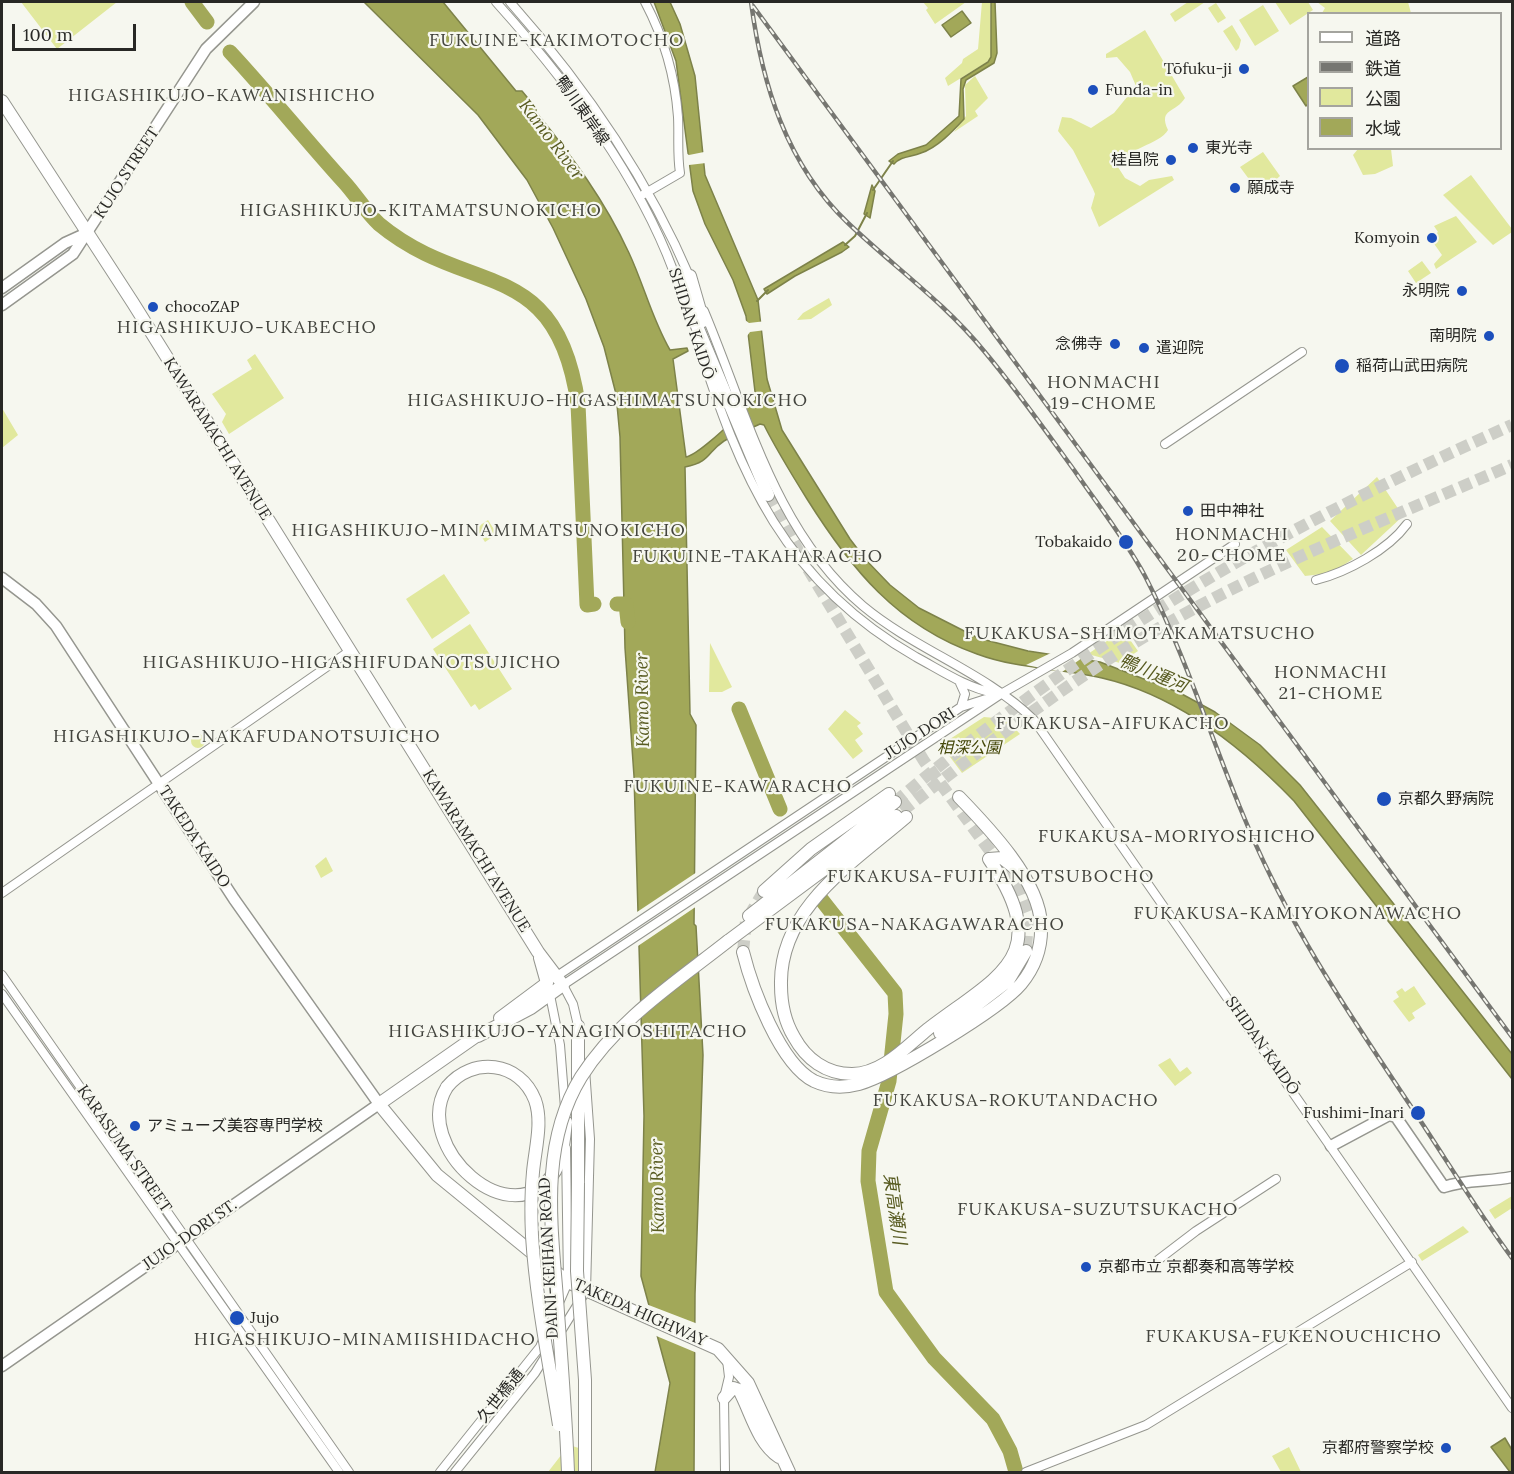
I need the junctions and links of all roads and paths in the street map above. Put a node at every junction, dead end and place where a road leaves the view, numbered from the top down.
1 (254, 2) edge
2 (496, 2) edge
3 (510, 2) edge
4 (645, 2) edge
5 (2, 101) edge
6 (648, 192) junction
7 (639, 198) junction
8 (88, 232) junction
9 (690, 276) junction
10 (678, 281) junction
11 (2, 288) edge
12 (2, 305) edge
13 (1302, 352) dead end
14 (731, 410) junction
15 (1165, 444) dead end
16 (768, 495) tunnel mouth
17 (1407, 524) dead end
18 (1235, 543) dead end
19 (2, 578) edge
20 (1316, 580) dead end
21 (351, 650) junction
22 (954, 678) junction
23 (1001, 694) junction
24 (961, 707) junction
25 (159, 784) junction
26 (958, 797) dead end
27 (898, 806) junction
28 (1020, 872) junction
29 (764, 891) tunnel mouth
30 (2, 893) edge
31 (726, 939) junction
32 (1026, 951) tunnel mouth
33 (743, 952) tunnel mouth
34 (2, 975) edge
35 (555, 985) junction
36 (2, 994) edge
37 (578, 1026) junction
38 (904, 1057) junction
39 (882, 1069) junction
40 (379, 1104) junction
41 (566, 1122) junction
42 (1331, 1146) junction
43 (1512, 1177) edge
44 (1276, 1179) dead end
45 (182, 1241) junction
46 (1158, 1260) dead end
47 (1412, 1262) junction
48 (568, 1282) junction
49 (586, 1291) junction
50 (723, 1353) junction
51 (2, 1365) edge
52 (724, 1398) junction
53 (1512, 1408) edge
54 (561, 1441) junction
55 (782, 1459) junction
56 (339, 1473) edge
57 (349, 1473) edge
58 (440, 1473) edge
59 (455, 1473) edge
60 (563, 1473) edge
61 (568, 1473) edge
62 (585, 1473) edge
63 (725, 1473) edge
64 (789, 1473) edge
65 (1026, 1473) edge

1 - 8 main road, KUJO STREET
2 - 7 street, 鴨川東岸線
3 - 6 street, 鴨川東岸線
4 - 6 street
5 - 8 highway, KAWARAMACHI AVENUE
6 - 7 street
6 - 9 street, SHIDAN KAIDŌ
7 - 10 street, SHIDAN KAIDŌ
8 - 11 main road, KUJO STREET
8 - 12 main road, KUJO STREET
8 - 21 highway, KAWARAMACHI AVENUE
9 - 14 highway
9 - 23 street, SHIDAN KAIDŌ
10 - 14 highway
10 - 22 street, SHIDAN KAIDŌ
13 - 15 street
14 - 16 highway
17 - 20 street
18 - 23 street
19 - 25 main road, TAKEDA KAIDO
21 - 25 street
21 - 35 highway, KAWARAMACHI AVENUE
22 - 23 street, SHIDAN KAIDŌ
22 - 24 street
23 - 24 street, JUJO DORI
23 - 35 street, JUJO DORI
23 - 42 street, SHIDAN KAIDŌ
24 - 35 street, JUJO DORI
25 - 30 street
25 - 40 main road, TAKEDA KAIDO
26 - 28 highway
27 - 29 highway
27 - 31 highway, DAINI-KEIHAN ROAD
27 - 39 highway
28 - 38 highway
28 - 38 highway
31 - 54 highway, DAINI-KEIHAN ROAD, bridge
31 - 61 highway, DAINI-KEIHAN ROAD, bridge
32 - 38 highway
33 - 39 highway
34 - 45 street, KARASUMA STREET
35 - 37 street
35 - 40 highway
35 - 41 street
36 - 45 street, KARASUMA STREET
37 - 49 street
37 - 62 highway, bridge
38 - 39 highway
40 - 45 main road, JUJO-DORI ST.
40 - 48 highway, TAKEDA HIGHWAY
41 - 48 street
41 - 54 highway, bridge
42 - 43 main road
42 - 47 street, SHIDAN KAIDŌ
44 - 46 street
45 - 51 main road, JUJO-DORI ST.
45 - 56 street, KARASUMA STREET
45 - 57 street, KARASUMA STREET
47 - 53 street, SHIDAN KAIDŌ
47 - 65 street
48 - 49 highway, TAKEDA HIGHWAY
48 - 58 street, 久世橋通
49 - 50 highway, TAKEDA HIGHWAY
49 - 59 street, 久世橋通
50 - 52 street
50 - 55 highway, TAKEDA HIGHWAY
52 - 55 highway
52 - 63 street
54 - 60 highway, DAINI-KEIHAN ROAD
55 - 64 highway, TAKEDA HIGHWAY

